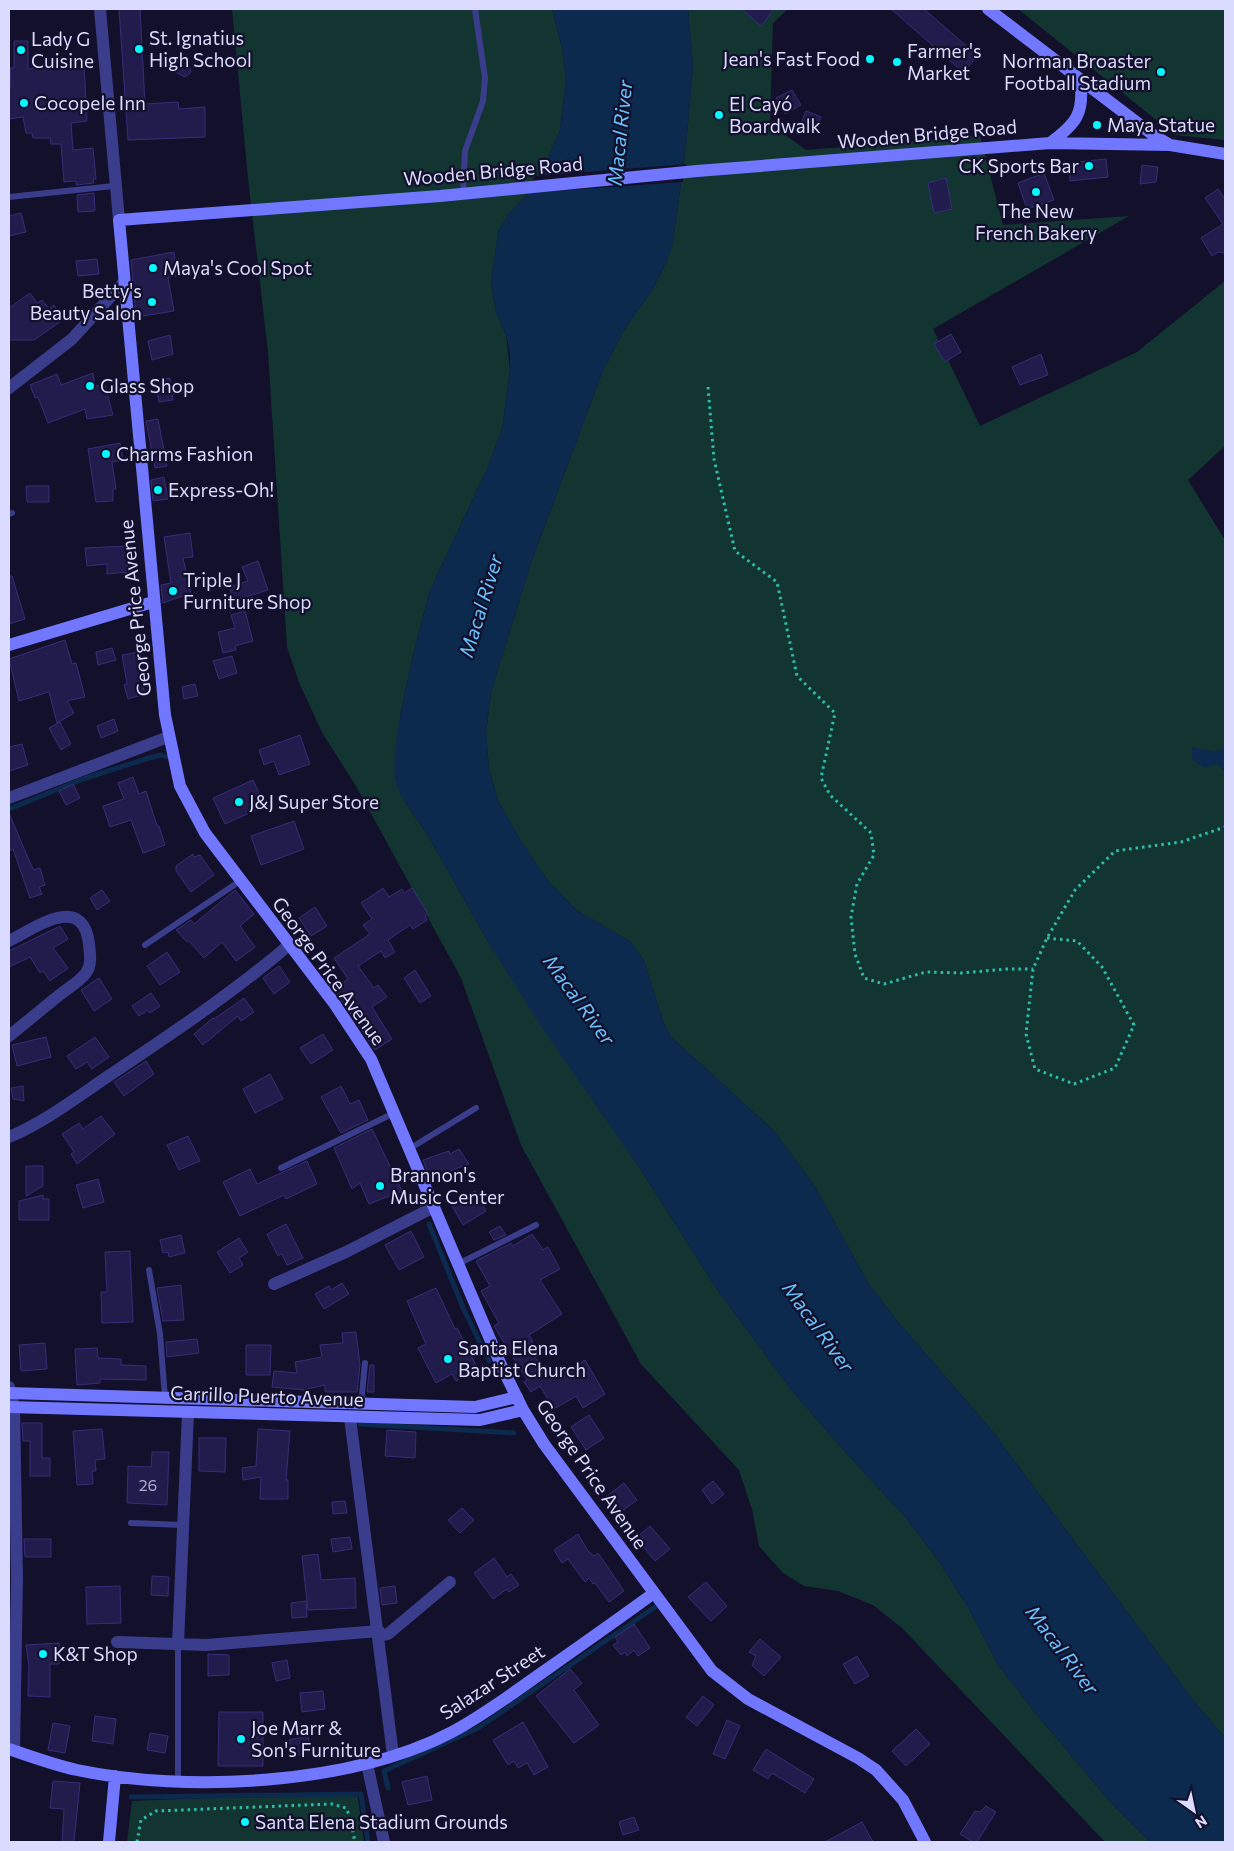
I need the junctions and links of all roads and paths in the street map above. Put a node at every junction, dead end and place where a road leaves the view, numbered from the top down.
1 (100, 9) edge
2 (475, 9) edge
3 (988, 9) edge
4 (1080, 80) junction
5 (1050, 143) junction
6 (1170, 145) junction
7 (1225, 154) edge
8 (114, 186) junction
9 (462, 194) junction
10 (9, 197) edge
11 (118, 220) junction
12 (124, 282) junction
13 (708, 387) dead end
14 (9, 388) edge
15 (153, 602) junction
16 (9, 645) edge
17 (168, 737) junction
18 (9, 798) edge
19 (1225, 827) edge
20 (240, 881) junction
21 (1046, 938) junction
22 (9, 941) edge
23 (145, 945) dead end
24 (289, 945) junction
25 (1033, 969) junction
26 (9, 1036) edge
27 (476, 1108) dead end
28 (394, 1113) junction
29 (9, 1137) edge
30 (409, 1149) junction
31 (281, 1168) dead end
32 (434, 1208) junction
33 (536, 1225) dead end
34 (458, 1264) junction
35 (148, 1270) dead end
36 (274, 1284) dead end
37 (365, 1363) dead end
38 (9, 1387) edge
39 (9, 1393) edge
40 (517, 1397) junction
41 (165, 1398) junction
42 (361, 1404) junction
43 (11, 1407) edge
44 (523, 1410) junction
45 (188, 1413) junction
46 (350, 1418) junction
47 (131, 1523) dead end
48 (184, 1525) junction
49 (450, 1582) dead end
50 (654, 1593) junction
51 (379, 1633) junction
52 (117, 1642) dead end
53 (178, 1644) junction
54 (12, 1750) edge
55 (393, 1755) junction
56 (367, 1764) junction
57 (115, 1776) junction
58 (178, 1781) junction
59 (109, 1842) edge
60 (136, 1842) edge
61 (355, 1842) edge
62 (384, 1842) edge
63 (925, 1842) edge

1 - 8 street, George Price Avenue
2 - 9 lane
3 - 4 main road
4 - 5 main road
4 - 6 main road
5 - 6 main road, Wooden Bridge Road
5 - 9 main road, Wooden Bridge Road
6 - 7 main road
8 - 10 lane
8 - 11 street, George Price Avenue
9 - 11 main road, Wooden Bridge Road
11 - 12 main road, George Price Avenue
12 - 14 street
12 - 15 main road, George Price Avenue
13 - 25 path
15 - 16 main road
15 - 17 main road, George Price Avenue
17 - 18 street
17 - 20 main road, George Price Avenue
19 - 21 path
20 - 23 lane
20 - 24 main road, George Price Avenue
21 - 25 path
21 - 25 path
22 - 26 street
24 - 28 main road, George Price Avenue
24 - 29 street
27 - 30 lane
28 - 30 main road, George Price Avenue
28 - 31 lane
30 - 32 main road, George Price Avenue
32 - 34 main road, George Price Avenue
32 - 36 street
33 - 34 lane
34 - 40 main road, George Price Avenue
35 - 41 lane
37 - 42 lane
38 - 39 street
39 - 41 main road, Carrillo Puerto Avenue
39 - 43 street
40 - 42 main road, Carrillo Puerto Avenue
40 - 44 main road, George Price Avenue
41 - 42 main road, Carrillo Puerto Avenue
43 - 45 main road, Carrillo Puerto Avenue
43 - 54 street
44 - 46 main road, Carrillo Puerto Avenue
44 - 50 main road, George Price Avenue
45 - 46 main road, Carrillo Puerto Avenue
45 - 48 street
46 - 51 street
47 - 48 lane
48 - 53 street
49 - 51 street
50 - 55 main road, Salazar Street
50 - 63 main road, George Price Avenue
51 - 53 street
51 - 55 street
52 - 53 street
53 - 58 lane
54 - 57 main road, Salazar Street
55 - 56 main road, Salazar Street
56 - 58 main road, Salazar Street
56 - 62 street
57 - 58 main road, Salazar Street
57 - 59 main road
60 - 61 path

